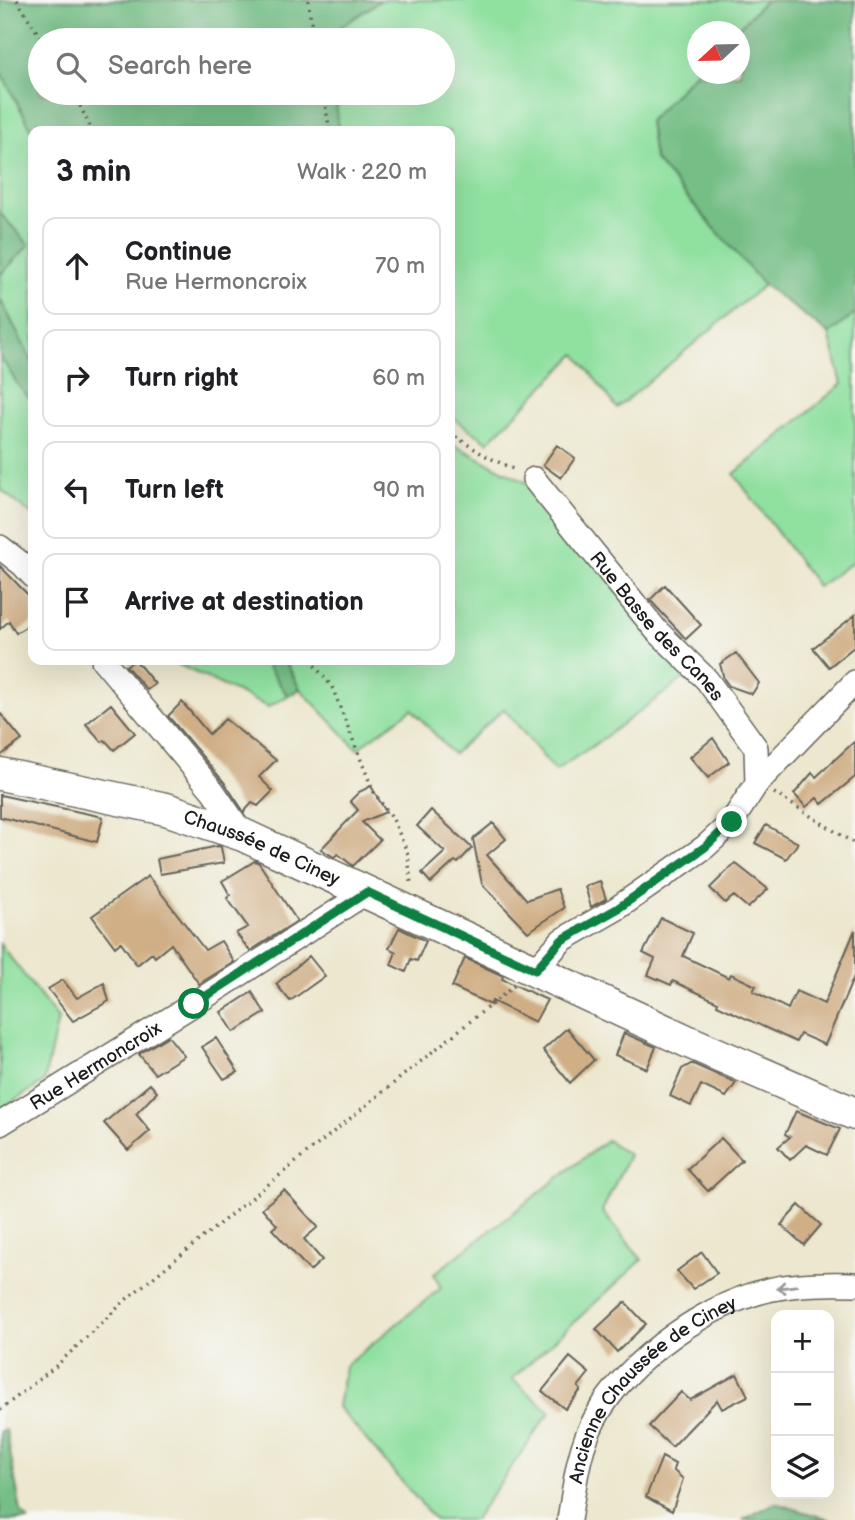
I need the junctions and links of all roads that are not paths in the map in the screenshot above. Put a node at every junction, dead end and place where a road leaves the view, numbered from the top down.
1 (534, 479) road end
2 (0, 547) edge
3 (28, 570) edge
4 (107, 665) edge
5 (855, 682) edge
6 (0, 774) edge
7 (757, 783) junction
8 (243, 835) junction
9 (367, 892) junction
10 (535, 970) junction
11 (855, 1114) edge
12 (0, 1124) edge
13 (855, 1284) edge
14 (569, 1520) edge

1 - 7 street, Rue Basse des Canes
2 - 3 street
4 - 8 street
5 - 7 street
6 - 8 main road, Chaussée de Ciney
7 - 10 street
8 - 9 main road, Chaussée de Ciney
9 - 10 main road, Chaussée de Ciney
9 - 12 street, Rue Hermoncroix
10 - 11 main road, Chaussée de Ciney
13 -> 14 street, Ancienne Chaussée de Ciney

